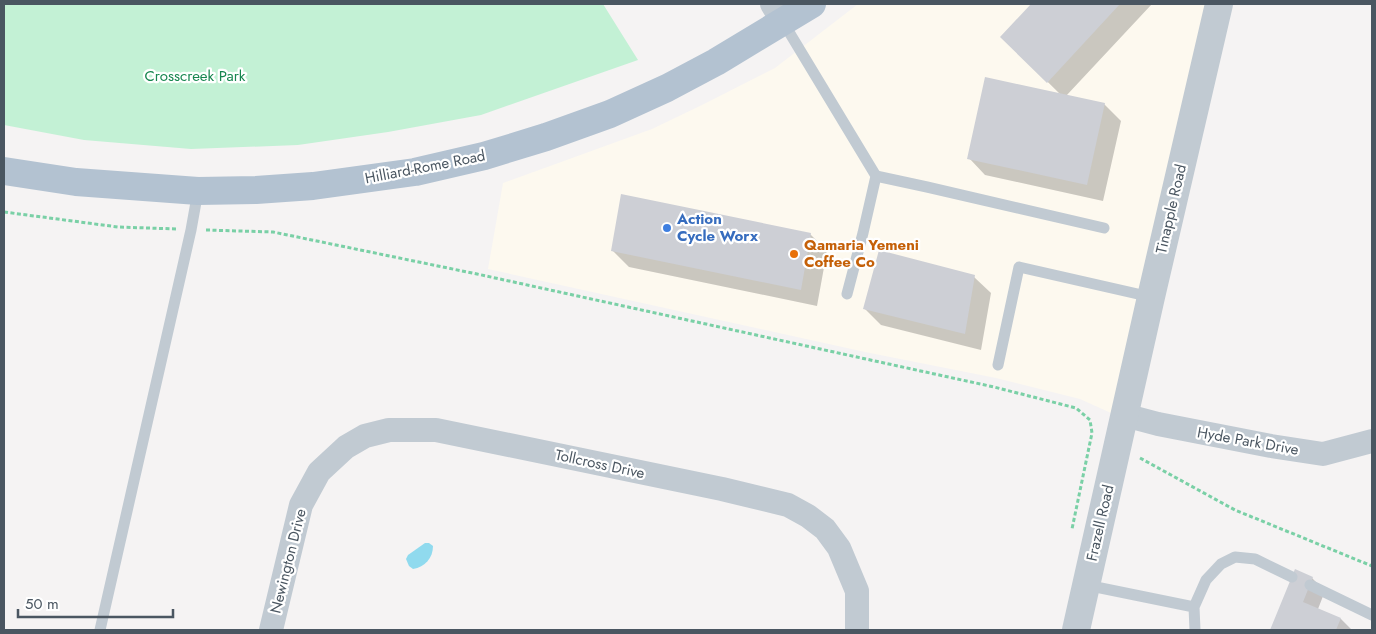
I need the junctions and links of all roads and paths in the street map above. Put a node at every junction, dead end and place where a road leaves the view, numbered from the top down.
1 (812, 4) edge
2 (1219, 4) edge
3 (778, 13) edge
4 (4, 171) edge
5 (876, 176) junction
6 (198, 191) junction
7 (4, 212) edge
8 (1104, 228) dead end
9 (191, 230) junction
10 (847, 294) dead end
11 (1151, 296) junction
12 (998, 365) dead end
13 (1124, 415) junction
14 (1372, 441) edge
15 (346, 447) joint
16 (1140, 458) dead end
17 (1070, 537) dead end
18 (1372, 566) edge
19 (1292, 577) dead end
20 (1086, 585) junction
21 (1310, 585) dead end
22 (1194, 607) junction
23 (1372, 615) edge
24 (100, 630) edge
25 (271, 630) edge
26 (857, 630) edge
27 (1076, 630) edge
28 (1195, 630) edge

1 - 3 main road, Hilliard-Rome Road
2 - 11 street, Tinapple Road
3 - 5 lane
3 - 6 main road, Hilliard-Rome Road
4 - 6 main road, Hilliard-Rome Road
5 - 8 lane
5 - 10 lane
6 - 9 lane
7 - 9 path
9 - 17 path
9 - 24 lane
11 - 12 lane
11 - 13 street, Tinapple Road
13 - 14 street, Hyde Park Drive
13 - 20 street, Frazell Road
15 - 25 street, Newington Drive
15 - 26 street, Tollcross Drive
16 - 18 path
19 - 22 lane
20 - 22 lane
20 - 27 street, Frazell Road
21 - 23 lane
22 - 28 lane

